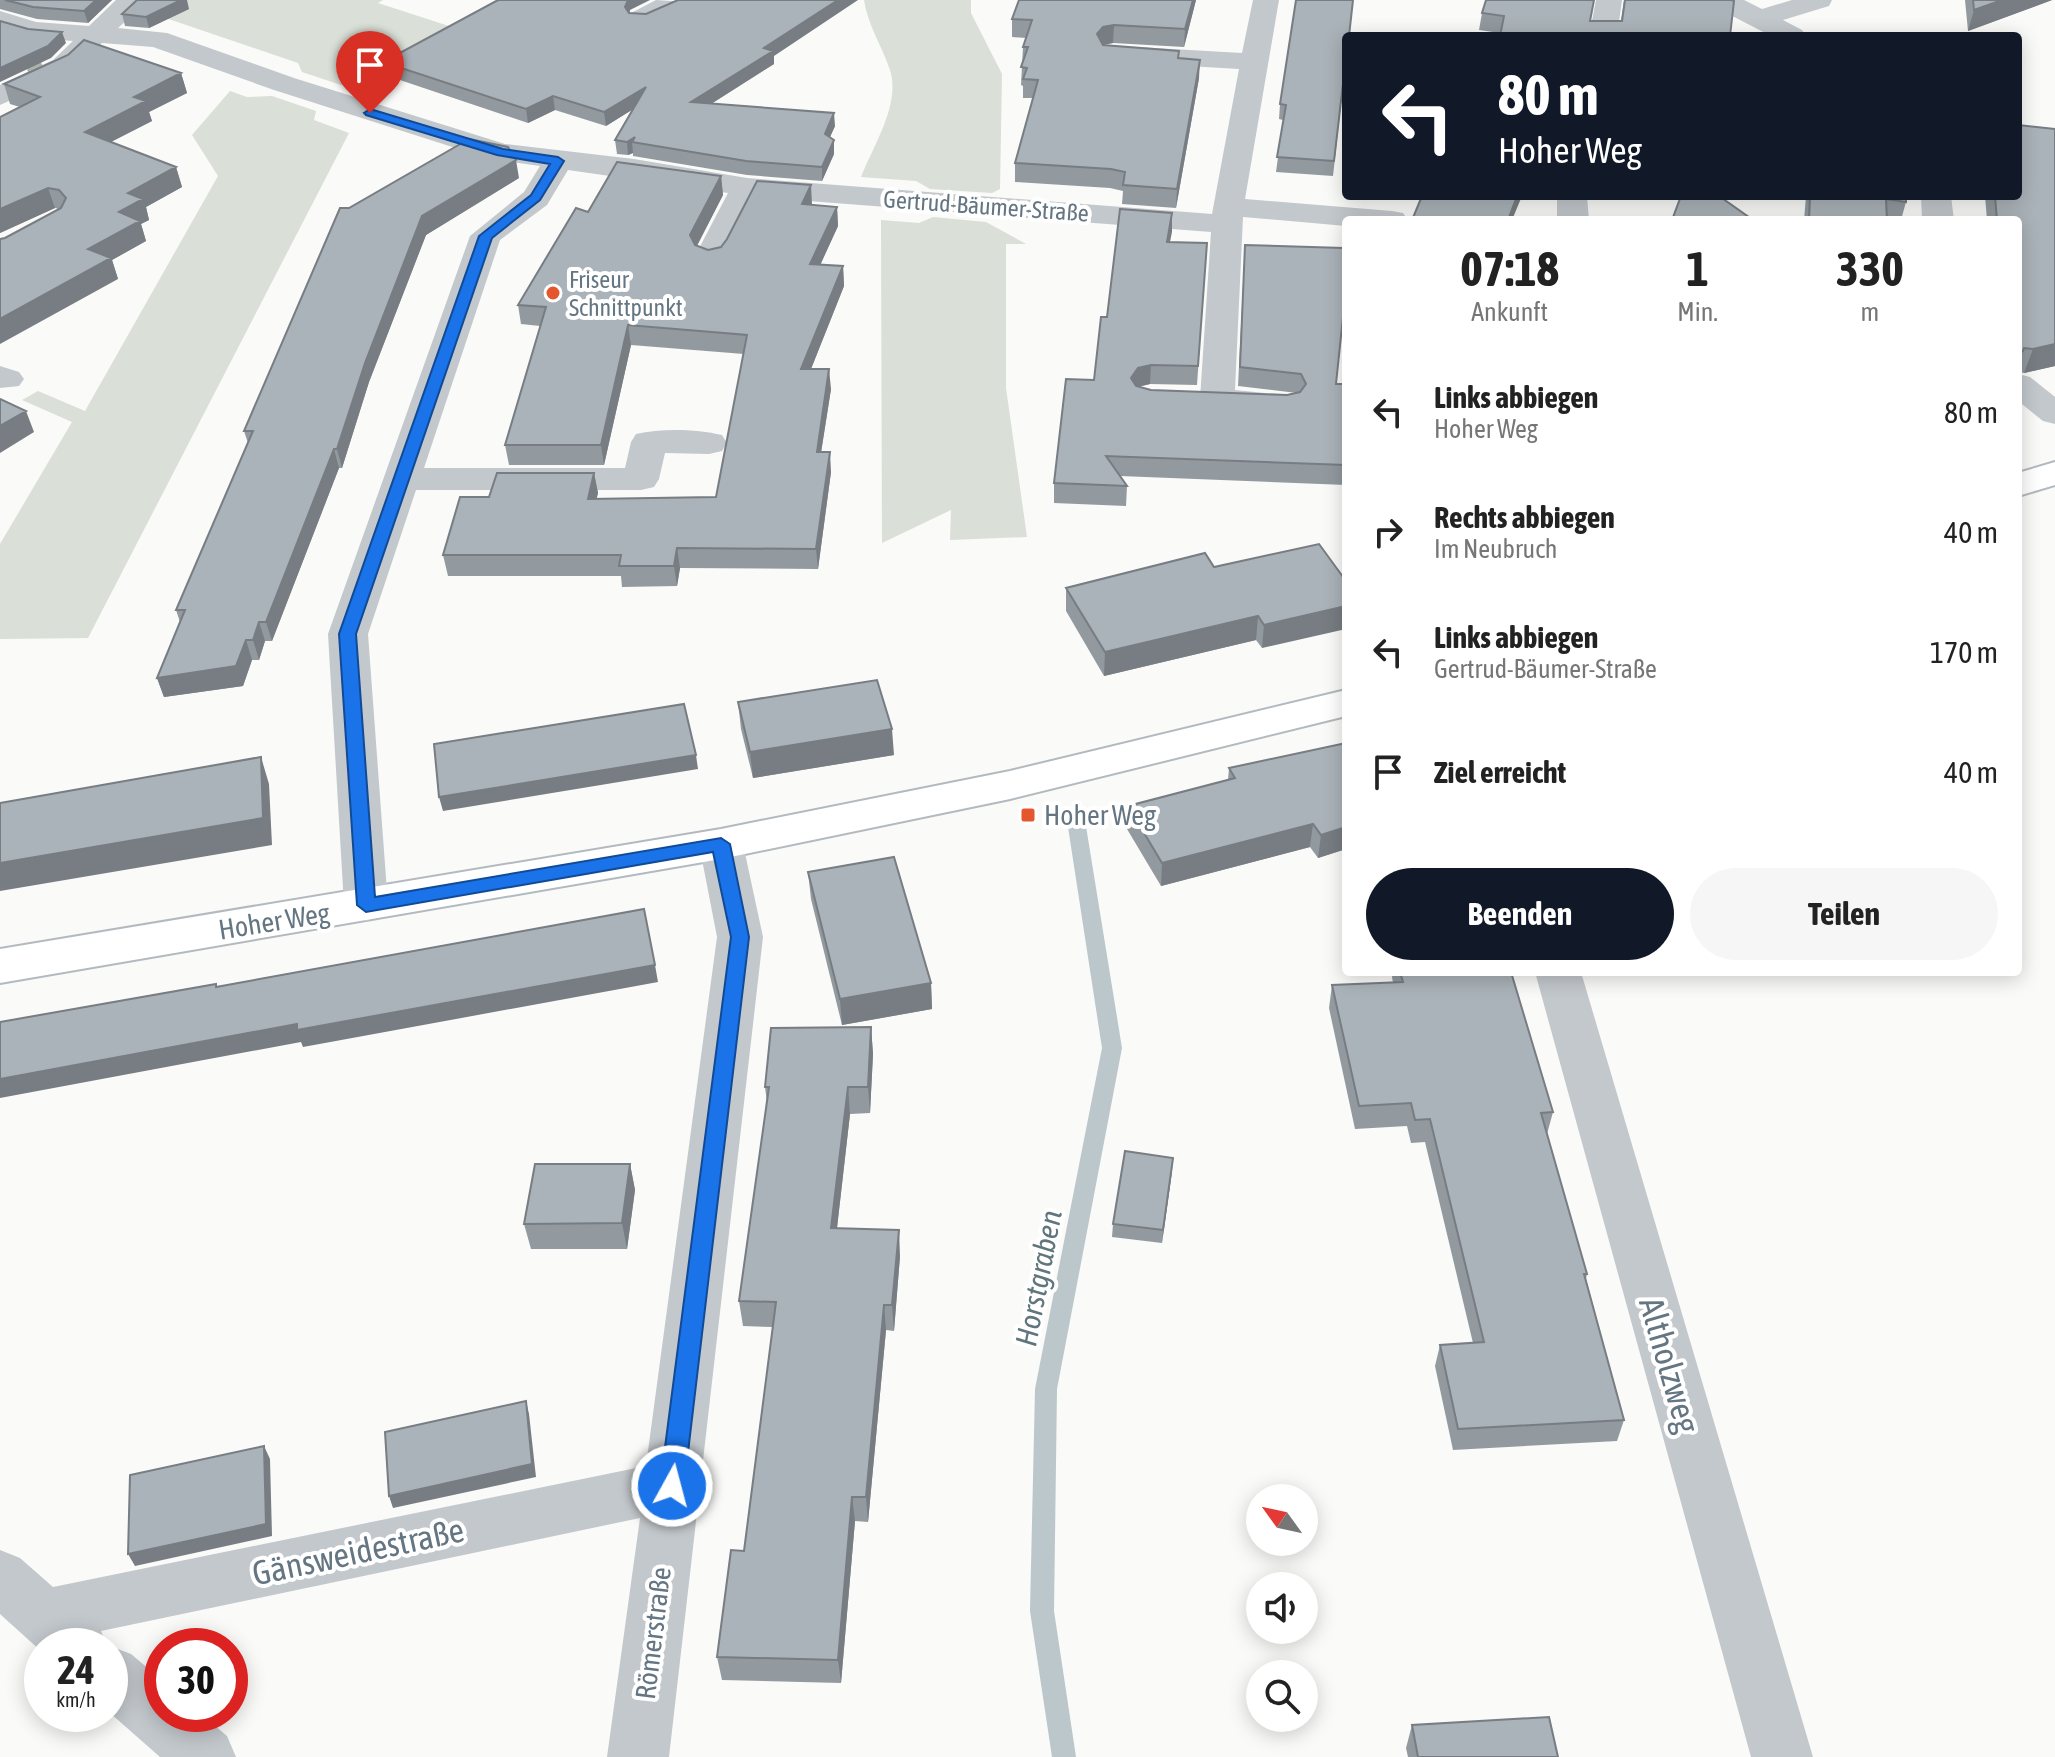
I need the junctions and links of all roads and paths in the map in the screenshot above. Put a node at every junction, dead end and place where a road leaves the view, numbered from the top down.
1 (136, 0) edge
2 (1266, 0) edge
3 (1609, 0) edge
4 (1723, 0) edge
5 (1819, 0) edge
6 (672, 1) edge
7 (643, 18) edge
8 (0, 19) edge
9 (1760, 19) junction
10 (1604, 32) edge
11 (1784, 32) edge
12 (96, 35) junction
13 (1113, 54) edge
14 (1256, 62) junction
15 (0, 96) edge
16 (558, 161) junction
17 (747, 187) junction
18 (1227, 216) junction
19 (1342, 219) edge
20 (711, 256) edge
21 (2022, 387) edge
22 (1285, 402) edge
23 (2055, 414) edge
24 (709, 443) dead end
25 (2055, 473) edge
26 (402, 479) junction
27 (2022, 484) edge
28 (1342, 704) edge
29 (721, 844) junction
30 (366, 905) junction
31 (0, 966) edge
32 (1559, 976) edge
33 (672, 1486) junction
34 (0, 1577) edge
35 (58, 1628) edge
36 (74, 1628) edge
37 (128, 1690) edge
38 (205, 1757) edge
39 (638, 1757) edge
40 (1782, 1757) edge

1 - 12 street
2 - 14 street
3 - 10 street
4 - 9 street
5 - 9 street
6 - 7 street
8 - 12 street, Gertrud-Bäumer-Straße
9 - 11 street
12 - 15 street
12 - 16 street, Gertrud-Bäumer-Straße
13 - 14 street
14 - 18 street
16 - 17 street, Gertrud-Bäumer-Straße
16 - 26 street
17 - 18 street, Gertrud-Bäumer-Straße
17 - 20 street
18 - 19 street, Gertrud-Bäumer-Straße
18 - 22 street
21 - 23 street
24 - 26 street
25 - 27 street
26 - 30 street
28 - 29 street, Hoher Weg
29 - 30 street, Hoher Weg
29 - 33 street, Römerstraße
30 - 31 street, Hoher Weg
32 - 40 street, Altholzweg
33 - 36 street, Gänsweidestraße
33 - 39 street, Römerstraße
34 - 35 street, Gänsweidestraße
37 - 38 street

